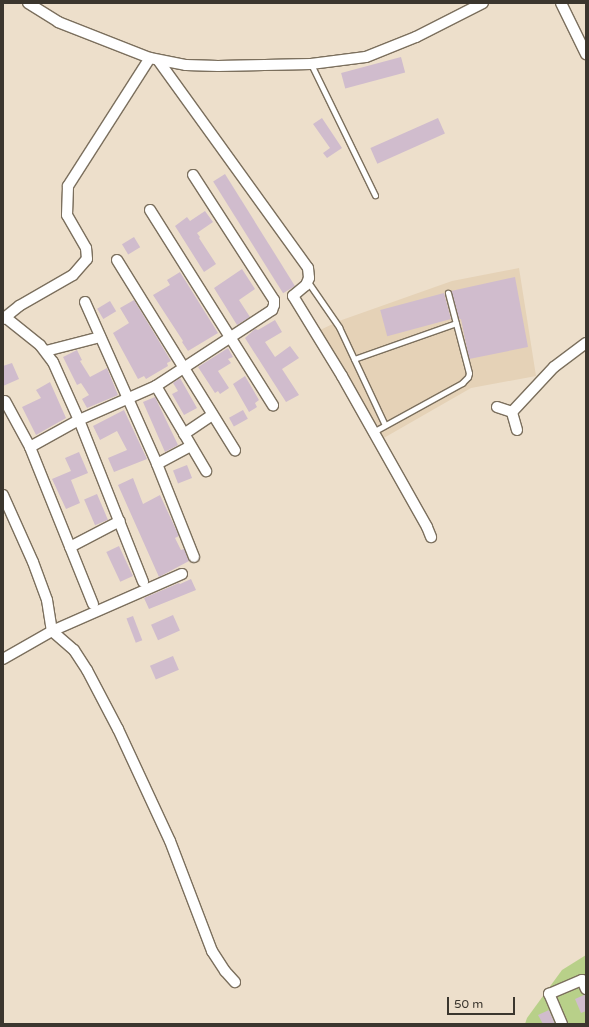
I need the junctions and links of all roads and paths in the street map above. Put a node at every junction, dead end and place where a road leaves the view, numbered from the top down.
1 (28, 3) edge
2 (483, 3) edge
3 (560, 3) edge
4 (586, 54) edge
5 (154, 59) junction
6 (311, 64) junction
7 (193, 175) dead end
8 (375, 195) dead end
9 (150, 210) dead end
10 (117, 260) dead end
11 (307, 281) junction
12 (448, 293) dead end
13 (85, 302) dead end
14 (4, 318) edge
15 (456, 323) junction
16 (100, 337) junction
17 (231, 337) junction
18 (586, 343) edge
19 (46, 351) junction
20 (354, 359) junction
21 (183, 368) junction
22 (156, 386) junction
23 (128, 398) junction
24 (5, 401) dead end
25 (273, 405) dead end
26 (497, 407) dead end
27 (512, 412) junction
28 (212, 414) junction
29 (79, 420) junction
30 (385, 425) junction
31 (517, 430) dead end
32 (373, 432) junction
33 (184, 434) junction
34 (191, 446) junction
35 (30, 447) junction
36 (235, 450) dead end
37 (157, 464) junction
38 (206, 471) dead end
39 (3, 496) edge
40 (120, 522) junction
41 (431, 537) dead end
42 (70, 547) junction
43 (194, 557) dead end
44 (182, 574) dead end
45 (143, 582) dead end
46 (93, 604) dead end
47 (52, 631) junction
48 (3, 659) edge
49 (235, 982) dead end
50 (586, 989) edge
51 (562, 1024) edge

1 - 5 street
2 - 6 street
3 - 4 street
5 - 6 street
5 - 11 street
5 - 14 street
6 - 8 lane
7 - 17 street
9 - 17 street
10 - 21 street
11 - 20 lane
11 - 32 street
12 - 15 lane
13 - 16 street
14 - 19 street
15 - 20 lane
15 - 30 lane
16 - 19 street
16 - 23 street
17 - 21 street
17 - 25 street
18 - 27 street
19 - 29 street
20 - 30 lane
21 - 22 street
21 - 28 street
22 - 23 street
22 - 33 street
23 - 29 street
23 - 37 street
24 - 35 street
26 - 27 street
27 - 31 street
28 - 33 street
28 - 36 street
29 - 35 street
29 - 40 street
30 - 32 lane
32 - 41 street
33 - 34 street
34 - 37 street
34 - 38 street
35 - 42 street
37 - 43 street
39 - 47 street
40 - 42 street
40 - 45 street
42 - 46 street
44 - 47 street
47 - 48 street
47 - 49 street
50 - 51 street

